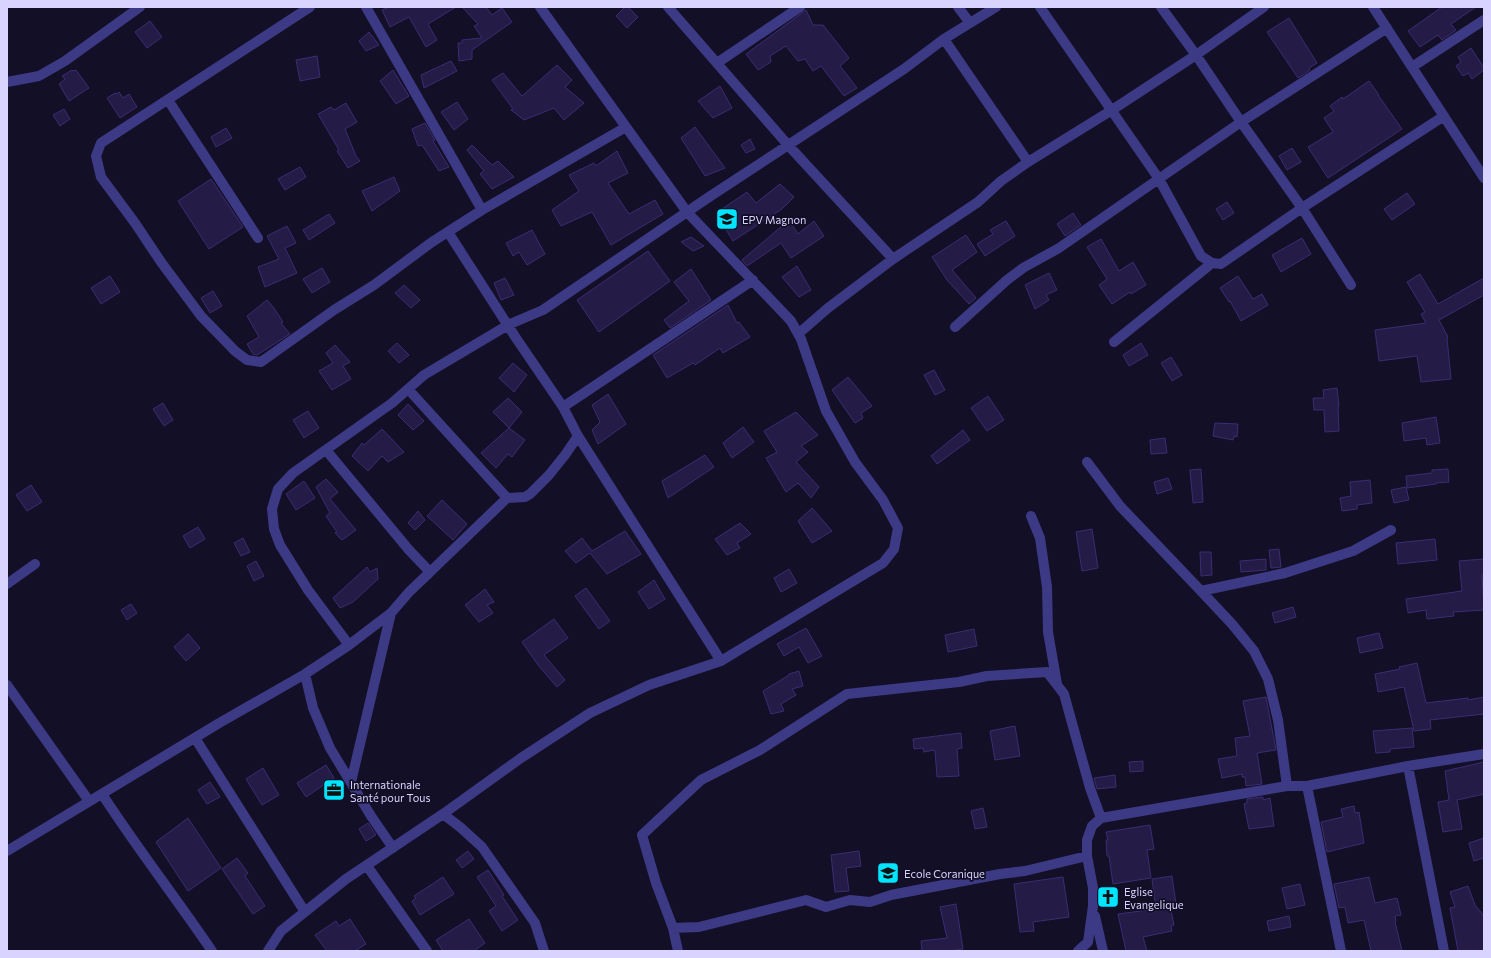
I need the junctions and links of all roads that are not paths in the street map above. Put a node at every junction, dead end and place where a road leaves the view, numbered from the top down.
1 (140, 7) edge
2 (310, 7) edge
3 (366, 7) edge
4 (540, 7) edge
5 (668, 7) edge
6 (800, 7) edge
7 (958, 7) edge
8 (996, 7) edge
9 (1040, 7) edge
10 (1161, 7) edge
11 (1264, 7) edge
12 (1373, 7) edge
13 (1484, 20) edge
14 (970, 24) junction
15 (1387, 28) junction
16 (944, 39) junction
17 (1196, 56) junction
18 (717, 63) junction
19 (1412, 67) junction
20 (7, 82) edge
21 (168, 100) junction
22 (1112, 110) junction
23 (1444, 116) junction
24 (1241, 122) junction
25 (626, 127) junction
26 (788, 145) junction
27 (1028, 162) junction
28 (1484, 178) edge
29 (1159, 179) junction
30 (1302, 208) junction
31 (482, 210) junction
32 (687, 212) junction
33 (448, 232) junction
34 (258, 238) dead end
35 (893, 259) junction
36 (1212, 263) junction
37 (753, 280) junction
38 (1351, 285) dead end
39 (508, 325) junction
40 (955, 327) dead end
41 (798, 334) junction
42 (1114, 342) dead end
43 (408, 389) junction
44 (563, 407) junction
45 (578, 436) junction
46 (326, 450) junction
47 (1087, 462) dead end
48 (507, 498) junction
49 (1031, 516) dead end
50 (1391, 530) dead end
51 (35, 564) dead end
52 (430, 572) junction
53 (7, 584) edge
54 (1201, 591) junction
55 (391, 613) junction
56 (349, 645) junction
57 (721, 661) junction
58 (305, 674) junction
59 (1057, 684) junction
60 (7, 685) edge
61 (195, 738) junction
62 (1484, 754) edge
63 (1408, 766) junction
64 (351, 782) junction
65 (1287, 786) junction
66 (1307, 786) junction
67 (102, 794) junction
68 (89, 801) junction
69 (443, 814) junction
70 (1101, 818) junction
71 (393, 848) junction
72 (7, 851) edge
73 (1087, 856) junction
74 (367, 866) junction
75 (1093, 906) junction
76 (305, 912) junction
77 (673, 928) junction
78 (212, 951) edge
79 (268, 951) edge
80 (427, 951) edge
81 (544, 951) edge
82 (678, 951) edge
83 (1078, 951) edge
84 (1103, 951) edge
85 (1341, 951) edge
86 (1444, 951) edge

1 - 20 street
2 - 21 street
3 - 31 street
4 - 25 street
5 - 18 street
6 - 18 street
7 - 14 street
8 - 14 street
9 - 22 street
10 - 17 street
11 - 17 street
12 - 15 street
13 - 19 street
14 - 16 street
15 - 19 street
15 - 24 street
16 - 26 street
16 - 27 street
17 - 22 street
17 - 24 street
18 - 26 street
19 - 23 street
21 - 33 street
21 - 34 street
22 - 27 street
22 - 29 street
23 - 28 street
23 - 30 street
24 - 29 street
24 - 30 street
25 - 31 street
25 - 32 street
26 - 32 street
26 - 35 street
27 - 35 street
29 - 36 street
29 - 40 street
30 - 36 street
30 - 38 street
31 - 33 street
32 - 37 street
32 - 39 street
33 - 39 street
35 - 41 street
36 - 42 street
37 - 41 street
37 - 44 street
39 - 43 street
39 - 44 street
41 - 57 street
43 - 46 street
43 - 48 street
44 - 45 street
45 - 48 street
45 - 57 street
46 - 52 street
46 - 56 street
47 - 54 street
48 - 52 street
49 - 59 street
50 - 54 street
51 - 53 street
52 - 55 street
54 - 65 street
55 - 56 street
55 - 64 street
56 - 58 street
57 - 69 street
58 - 61 street
58 - 64 street
59 - 70 street
59 - 77 street
60 - 68 street
61 - 67 street
61 - 76 street
62 - 63 street
63 - 66 street
63 - 86 street
64 - 71 street
65 - 66 street
65 - 70 street
66 - 85 street
67 - 68 street
67 - 78 street
68 - 72 street
69 - 71 street
69 - 81 street
70 - 73 street
71 - 74 street
73 - 75 street
73 - 77 street
74 - 76 street
74 - 80 street
75 - 83 street
75 - 84 street
76 - 79 street
77 - 82 street

